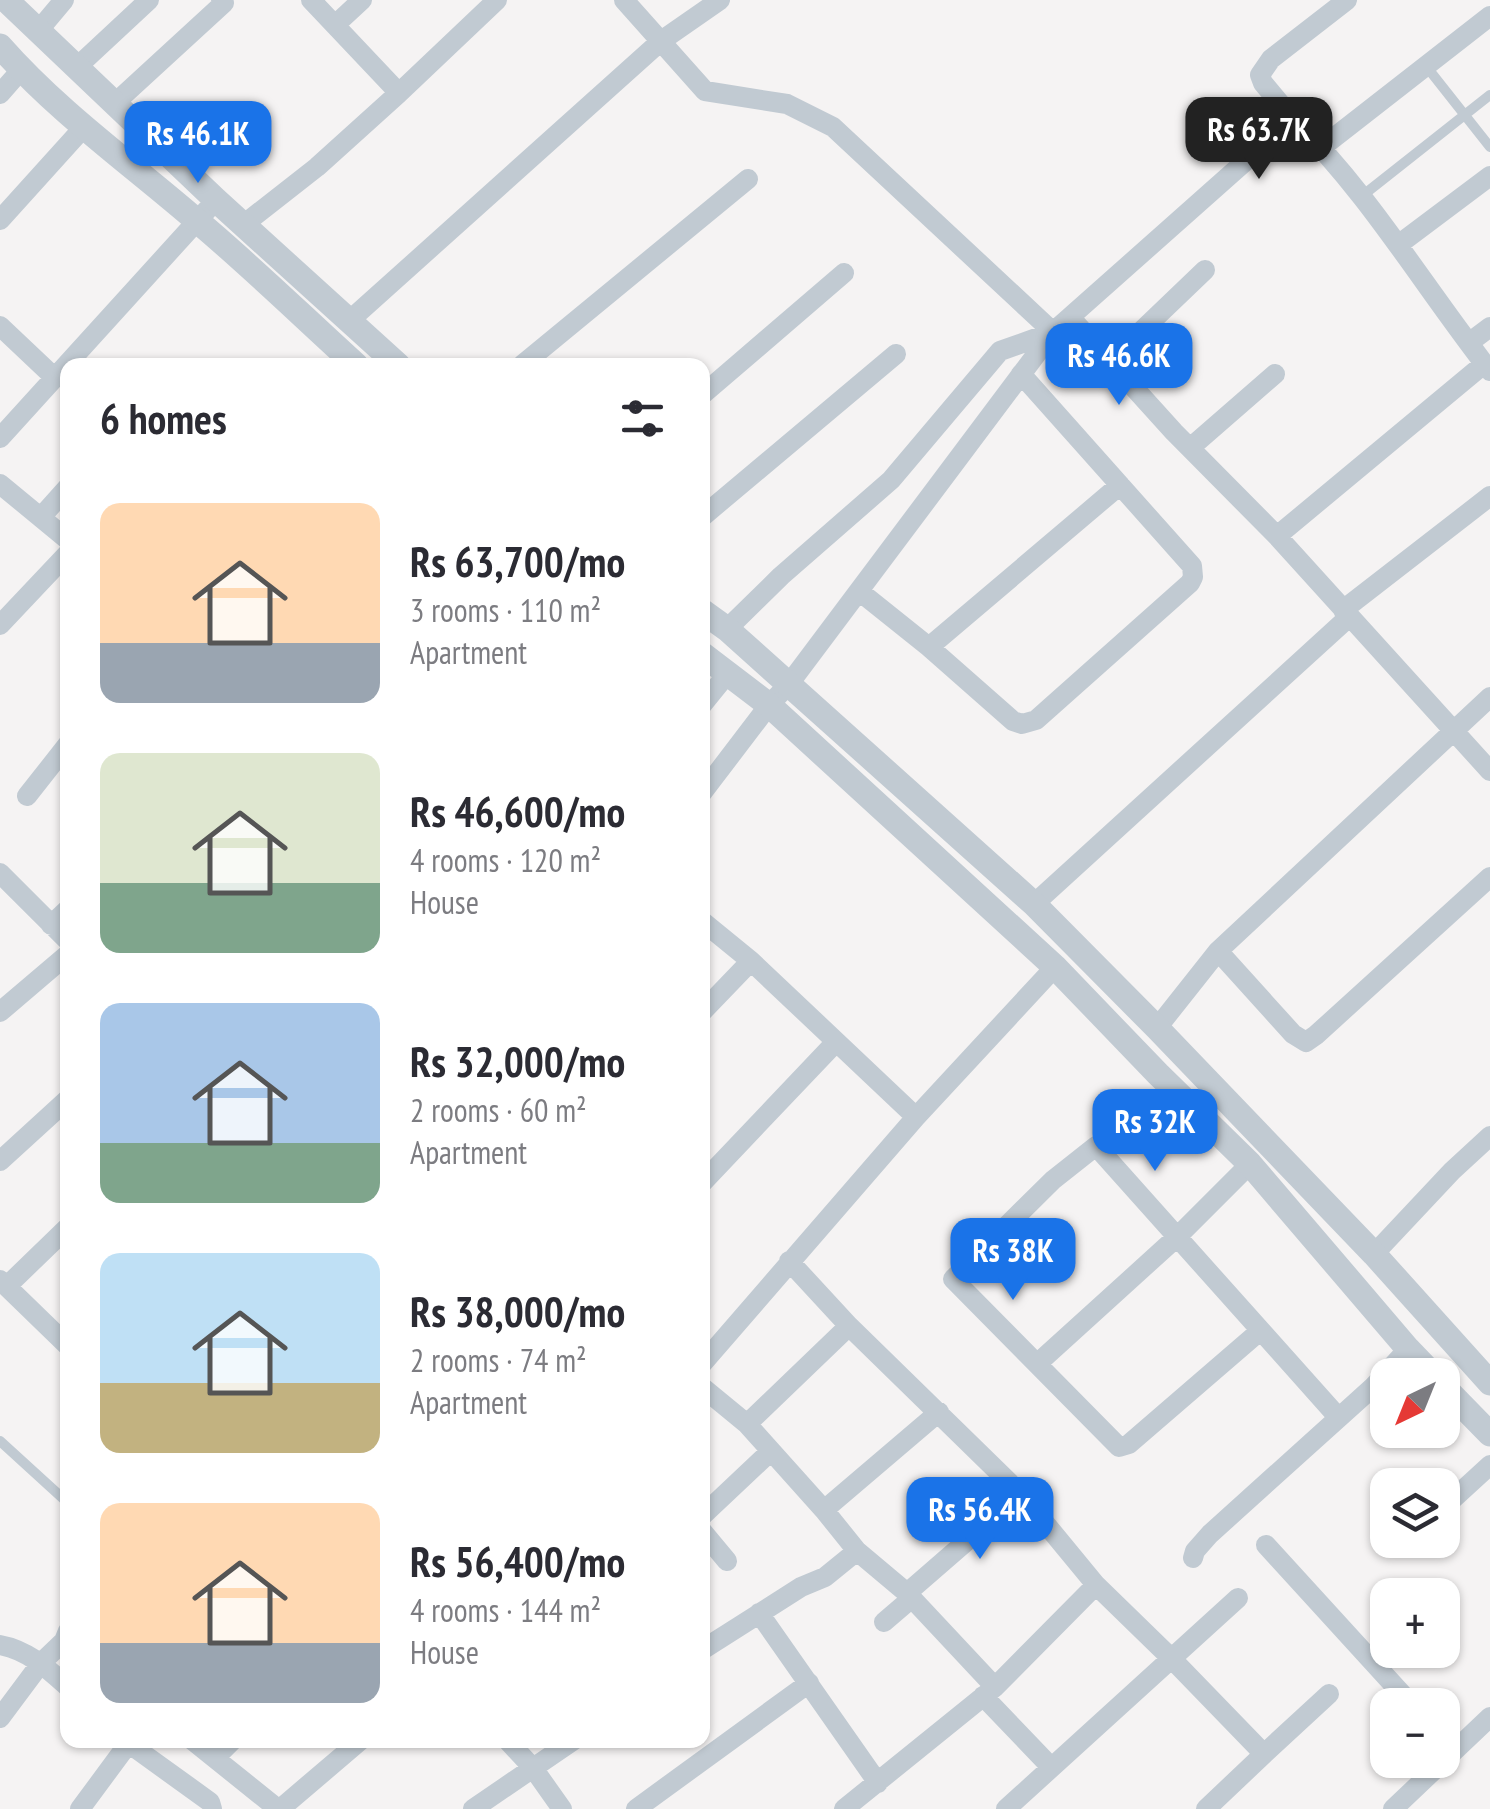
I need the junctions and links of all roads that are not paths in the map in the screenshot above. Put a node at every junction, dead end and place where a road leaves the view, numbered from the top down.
1 (6, 0) edge
2 (64, 0) edge
3 (149, 0) edge
4 (311, 0) edge
5 (362, 0) edge
6 (497, 0) edge
7 (624, 0) edge
8 (720, 0) edge
9 (1347, 0) edge
10 (225, 1) edge
11 (1490, 16) edge
12 (334, 25) junction
13 (38, 31) junction
14 (662, 42) junction
15 (0, 46) edge
16 (1426, 66) junction
17 (77, 67) junction
18 (20, 70) junction
19 (399, 93) junction
20 (0, 94) edge
21 (1490, 95) edge
22 (115, 102) junction
23 (1465, 115) junction
24 (1292, 118) junction
25 (84, 127) junction
26 (1322, 147) junction
27 (1490, 147) edge
28 (1490, 176) edge
29 (748, 179) dead end
30 (1361, 197) junction
31 (216, 200) junction
32 (0, 220) edge
33 (198, 221) junction
34 (243, 225) junction
35 (1398, 245) junction
36 (1204, 270) dead end
37 (844, 273) dead end
38 (1070, 317) junction
39 (349, 320) junction
40 (0, 326) edge
41 (1490, 327) edge
42 (1053, 332) junction
43 (1470, 342) junction
44 (896, 354) dead end
45 (73, 358) edge
46 (348, 358) edge
47 (390, 358) edge
48 (531, 358) edge
49 (1110, 361) junction
50 (1487, 368) edge
51 (60, 373) edge
52 (1021, 374) junction
53 (1275, 374) dead end
54 (55, 378) junction
55 (710, 388) edge
56 (0, 438) edge
57 (1190, 448) junction
58 (0, 484) edge
59 (1120, 484) junction
60 (60, 496) edge
61 (1490, 496) edge
62 (710, 510) edge
63 (42, 516) junction
64 (60, 533) edge
65 (1277, 536) junction
66 (60, 561) edge
67 (859, 591) junction
68 (1346, 613) junction
69 (710, 617) edge
70 (0, 625) edge
71 (727, 629) junction
72 (929, 648) junction
73 (710, 660) edge
74 (728, 672) junction
75 (789, 684) junction
76 (710, 695) edge
77 (1490, 697) edge
78 (769, 704) junction
79 (1453, 730) junction
80 (60, 754) edge
81 (1490, 771) edge
82 (710, 782) edge
83 (27, 796) dead end
84 (0, 873) edge
85 (1490, 877) edge
86 (1034, 904) junction
87 (60, 917) edge
88 (51, 924) junction
89 (710, 928) edge
90 (60, 933) edge
91 (1218, 951) junction
92 (60, 961) edge
93 (751, 961) junction
94 (1056, 967) junction
95 (710, 1004) edge
96 (0, 1012) edge
97 (1157, 1028) junction
98 (835, 1043) junction
99 (60, 1105) edge
100 (916, 1118) junction
101 (1490, 1136) edge
102 (0, 1161) edge
103 (1250, 1164) junction
104 (710, 1176) edge
105 (60, 1234) edge
106 (1178, 1236) junction
107 (1374, 1254) junction
108 (789, 1261) junction
109 (4, 1283) edge
110 (849, 1326) junction
111 (1260, 1330) junction
112 (60, 1338) edge
113 (1408, 1349) junction
114 (710, 1355) edge
115 (1417, 1358) edge
116 (1038, 1363) junction
117 (1490, 1382) edge
118 (710, 1394) edge
119 (1460, 1403) edge
120 (939, 1412) junction
121 (1338, 1418) junction
122 (747, 1424) junction
123 (1490, 1434) edge
124 (0, 1441) edge
125 (771, 1451) junction
126 (1490, 1465) edge
127 (1460, 1492) edge
128 (1021, 1494) junction
129 (60, 1496) edge
130 (710, 1508) edge
131 (824, 1510) junction
132 (710, 1540) edge
133 (1266, 1545) dead end
134 (857, 1551) junction
135 (1193, 1558) dead end
136 (727, 1560) dead end
137 (1096, 1585) junction
138 (909, 1595) junction
139 (1238, 1598) dead end
140 (759, 1612) junction
141 (884, 1622) dead end
142 (0, 1645) edge
143 (60, 1645) edge
144 (710, 1645) edge
145 (1172, 1658) junction
146 (42, 1663) junction
147 (60, 1680) edge
148 (809, 1684) junction
149 (1396, 1688) edge
150 (989, 1692) junction
151 (1329, 1694) dead end
152 (1490, 1716) edge
153 (0, 1718) edge
154 (1460, 1737) edge
155 (122, 1748) edge
156 (134, 1748) edge
157 (202, 1748) edge
158 (224, 1748) edge
159 (351, 1748) edge
160 (514, 1748) edge
161 (562, 1748) edge
162 (1264, 1754) junction
163 (215, 1758) junction
164 (1050, 1766) junction
165 (532, 1768) junction
166 (1419, 1778) edge
167 (878, 1783) junction
168 (80, 1809) edge
169 (213, 1809) edge
170 (279, 1809) edge
171 (473, 1809) edge
172 (562, 1809) edge
173 (636, 1809) edge
174 (844, 1809) edge
175 (1006, 1809) edge
176 (1206, 1809) edge
177 (1392, 1809) edge

1 - 13 street
2 - 13 street
3 - 17 street
4 - 12 street
5 - 12 street
6 - 19 street
7 - 14 street
8 - 14 street
9 - 24 street
10 - 22 street
11 - 16 street
12 - 19 street
13 - 17 street
14 - 39 street
14 - 42 street
15 - 18 street
16 - 23 lane
16 - 26 street
17 - 22 street
18 - 20 street
18 - 25 street
19 - 34 street
21 - 23 lane
22 - 31 street
23 - 27 lane
23 - 30 lane
24 - 26 street
24 - 38 street
25 - 32 street
25 - 33 street
26 - 30 street
28 - 35 street
29 - 48 street
30 - 35 street
31 - 33 street
31 - 34 street
33 - 45 street
33 - 46 street
34 - 39 street
35 - 43 street
36 - 49 street
37 - 55 street
38 - 42 street
38 - 49 street
39 - 47 street
40 - 54 street
41 - 43 street
42 - 52 street
42 - 71 street
43 - 50 street
44 - 62 street
49 - 57 street
50 - 65 street
51 - 54 street
52 - 59 street
52 - 67 street
53 - 57 street
54 - 56 street
57 - 65 street
58 - 63 street
59 - 72 street
59 - 72 street
60 - 63 street
61 - 68 street
63 - 64 street
65 - 68 street
66 - 70 street
67 - 72 street
67 - 75 street
68 - 79 street
68 - 86 street
69 - 71 street
71 - 75 street
73 - 74 street
74 - 76 street
74 - 78 street
75 - 78 street
75 - 86 street
77 - 79 street
78 - 82 street
78 - 94 street
79 - 81 street
79 - 91 street
80 - 83 street
84 - 88 street
85 - 91 street
86 - 97 street
87 - 88 street
88 - 90 street
89 - 93 street
91 - 97 street
92 - 96 street
93 - 95 street
93 - 98 street
94 - 100 street
94 - 103 street
97 - 107 street
98 - 100 street
98 - 104 street
99 - 102 street
100 - 108 street
101 - 107 street
103 - 106 street
103 - 113 street
105 - 109 street
106 - 111 street
106 - 116 street
106 - 116 street
107 - 117 street
108 - 110 street
108 - 114 street
109 - 112 street
110 - 120 street
110 - 122 street
111 - 116 street
111 - 121 street
113 - 115 street
113 - 121 street
118 - 122 street
119 - 123 street
120 - 128 street
120 - 131 street
121 - 135 street
122 - 125 street
124 - 129 lane
125 - 130 street
125 - 131 street
126 - 127 street
128 - 137 street
128 - 138 street
131 - 134 street
132 - 136 street
133 - 149 street
134 - 138 street
134 - 140 street
137 - 145 street
137 - 150 street
138 - 141 street
138 - 150 street
139 - 145 street
140 - 144 street
140 - 148 street
142 - 146 street
143 - 146 street
145 - 162 street
145 - 164 street
146 - 147 street
146 - 153 street
148 - 167 street
148 - 173 street
150 - 164 street
150 - 167 street
151 - 162 street
152 - 154 street
155 - 168 street
156 - 169 street
157 - 163 street
158 - 163 street
159 - 170 street
160 - 165 street
161 - 165 street
162 - 176 street
163 - 170 street
164 - 175 street
165 - 171 street
165 - 172 street
166 - 177 street
167 - 174 street

